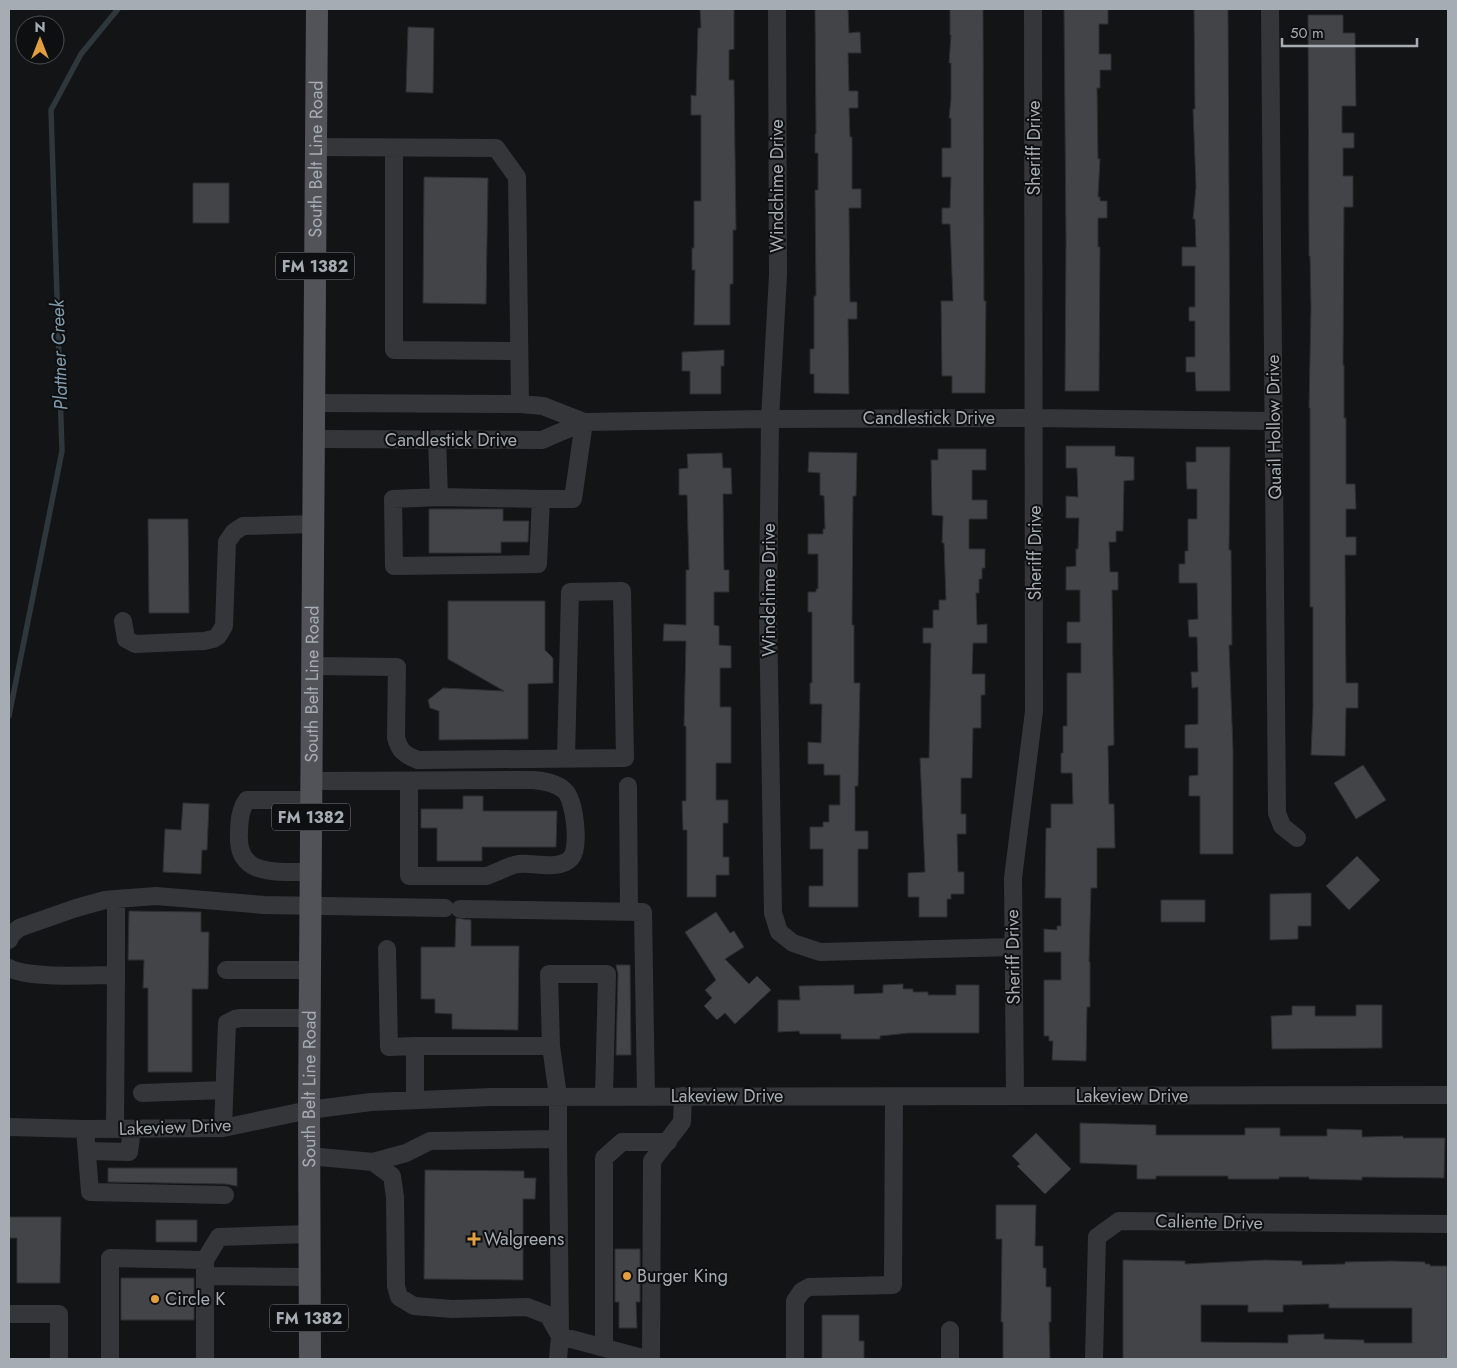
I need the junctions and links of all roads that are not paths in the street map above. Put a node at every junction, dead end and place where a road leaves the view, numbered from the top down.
1 (317, 9) edge
2 (776, 9) edge
3 (1033, 9) edge
4 (1270, 9) edge
5 (316, 147) junction
6 (394, 148) junction
7 (519, 351) junction
8 (315, 404) junction
9 (520, 404) junction
10 (1034, 418) junction
11 (770, 419) junction
12 (1274, 420) junction
13 (584, 422) junction
14 (314, 439) junction
15 (437, 439) junction
16 (438, 497) junction
17 (541, 499) junction
18 (314, 524) junction
19 (123, 621) dead end
20 (313, 666) junction
21 (566, 758) junction
22 (409, 780) junction
23 (628, 786) dead end
24 (312, 791) junction
25 (1297, 838) dead end
26 (311, 872) junction
27 (116, 899) junction
28 (311, 905) junction
29 (629, 912) junction
30 (9, 940) edge
31 (1013, 948) junction
32 (387, 949) dead end
33 (9, 968) edge
34 (226, 970) dead end
35 (310, 970) junction
36 (116, 975) junction
37 (310, 1018) junction
38 (415, 1046) junction
39 (551, 1046) junction
40 (224, 1090) junction
41 (142, 1092) dead end
42 (558, 1096) junction
43 (604, 1096) junction
44 (646, 1096) junction
45 (683, 1096) junction
46 (894, 1096) junction
47 (1015, 1096) junction
48 (1448, 1096) edge
49 (415, 1099) junction
50 (309, 1110) junction
51 (9, 1127) edge
52 (223, 1128) junction
53 (85, 1129) junction
54 (123, 1129) junction
55 (558, 1139) junction
56 (668, 1142) junction
57 (87, 1151) junction
58 (309, 1156) junction
59 (373, 1162) junction
60 (225, 1195) dead end
61 (1448, 1224) edge
62 (309, 1234) junction
63 (205, 1268) junction
64 (309, 1276) junction
65 (9, 1314) edge
66 (950, 1330) dead end
67 (560, 1336) junction
68 (604, 1348) junction
69 (59, 1359) edge
70 (110, 1359) edge
71 (205, 1359) edge
72 (310, 1359) edge
73 (558, 1359) edge
74 (646, 1359) edge
75 (651, 1359) edge
76 (795, 1359) edge
77 (950, 1359) edge
78 (1094, 1359) edge

1 - 5 main road, South Belt Line Road / FM 1382
2 - 11 street, Windchime Drive
3 - 10 street, Sheriff Drive
4 - 12 street, Quail Hollow Drive
5 - 6 street
5 - 8 main road, South Belt Line Road / FM 1382
6 - 7 street
6 - 7 street
7 - 9 street
8 - 9 street, Candlestick Drive
8 - 14 main road, South Belt Line Road / FM 1382
9 - 13 street, Candlestick Drive
10 - 11 street, Candlestick Drive
10 - 12 street, Candlestick Drive
10 - 31 street, Sheriff Drive
11 - 13 street, Candlestick Drive
11 - 31 street, Windchime Drive
12 - 25 street, Quail Hollow Drive
13 - 15 street, Candlestick Drive
13 - 17 street
14 - 15 street, Candlestick Drive
14 - 18 main road, South Belt Line Road / FM 1382
15 - 16 street
16 - 17 street
16 - 17 street
18 - 19 street
18 - 20 main road, South Belt Line Road / FM 1382
20 - 21 street
20 - 24 main road, South Belt Line Road / FM 1382
21 - 21 street
22 - 22 street
22 - 24 street
23 - 29 street
24 - 26 main road, South Belt Line Road / FM 1382
24 - 26 street
26 - 28 main road, South Belt Line Road / FM 1382
27 - 28 street
27 - 30 street
27 - 36 street
28 - 29 street
28 - 35 main road, South Belt Line Road / FM 1382
29 - 44 street
31 - 47 street, Sheriff Drive
32 - 38 street
33 - 36 street
34 - 35 street
35 - 37 main road, South Belt Line Road / FM 1382
36 - 54 street
37 - 40 street
37 - 50 main road, South Belt Line Road / FM 1382
38 - 39 street
38 - 49 street
39 - 42 street
39 - 43 street
40 - 41 street
40 - 52 street
42 - 43 street, Lakeview Drive
42 - 49 street, Lakeview Drive
42 - 55 street
43 - 44 street, Lakeview Drive
44 - 45 street, Lakeview Drive
45 - 46 street, Lakeview Drive
45 - 56 street
46 - 47 street, Lakeview Drive
46 - 76 street
47 - 48 street, Lakeview Drive
49 - 50 street, Lakeview Drive
50 - 52 street, Lakeview Drive
50 - 58 main road, South Belt Line Road / FM 1382
51 - 53 street, Lakeview Drive
52 - 54 street, Lakeview Drive
53 - 54 street, Lakeview Drive
53 - 57 street
54 - 57 street
55 - 59 street
55 - 67 street
56 - 68 street
56 - 75 street
57 - 60 street
58 - 59 street
58 - 62 main road, South Belt Line Road / FM 1382
59 - 67 street
61 - 78 street, Caliente Drive
62 - 63 street
62 - 64 main road, South Belt Line Road / FM 1382
63 - 64 street
63 - 70 street
63 - 71 street
64 - 72 main road, South Belt Line Road / FM 1382
65 - 69 street
66 - 77 street
67 - 68 street
67 - 73 street
68 - 74 street

